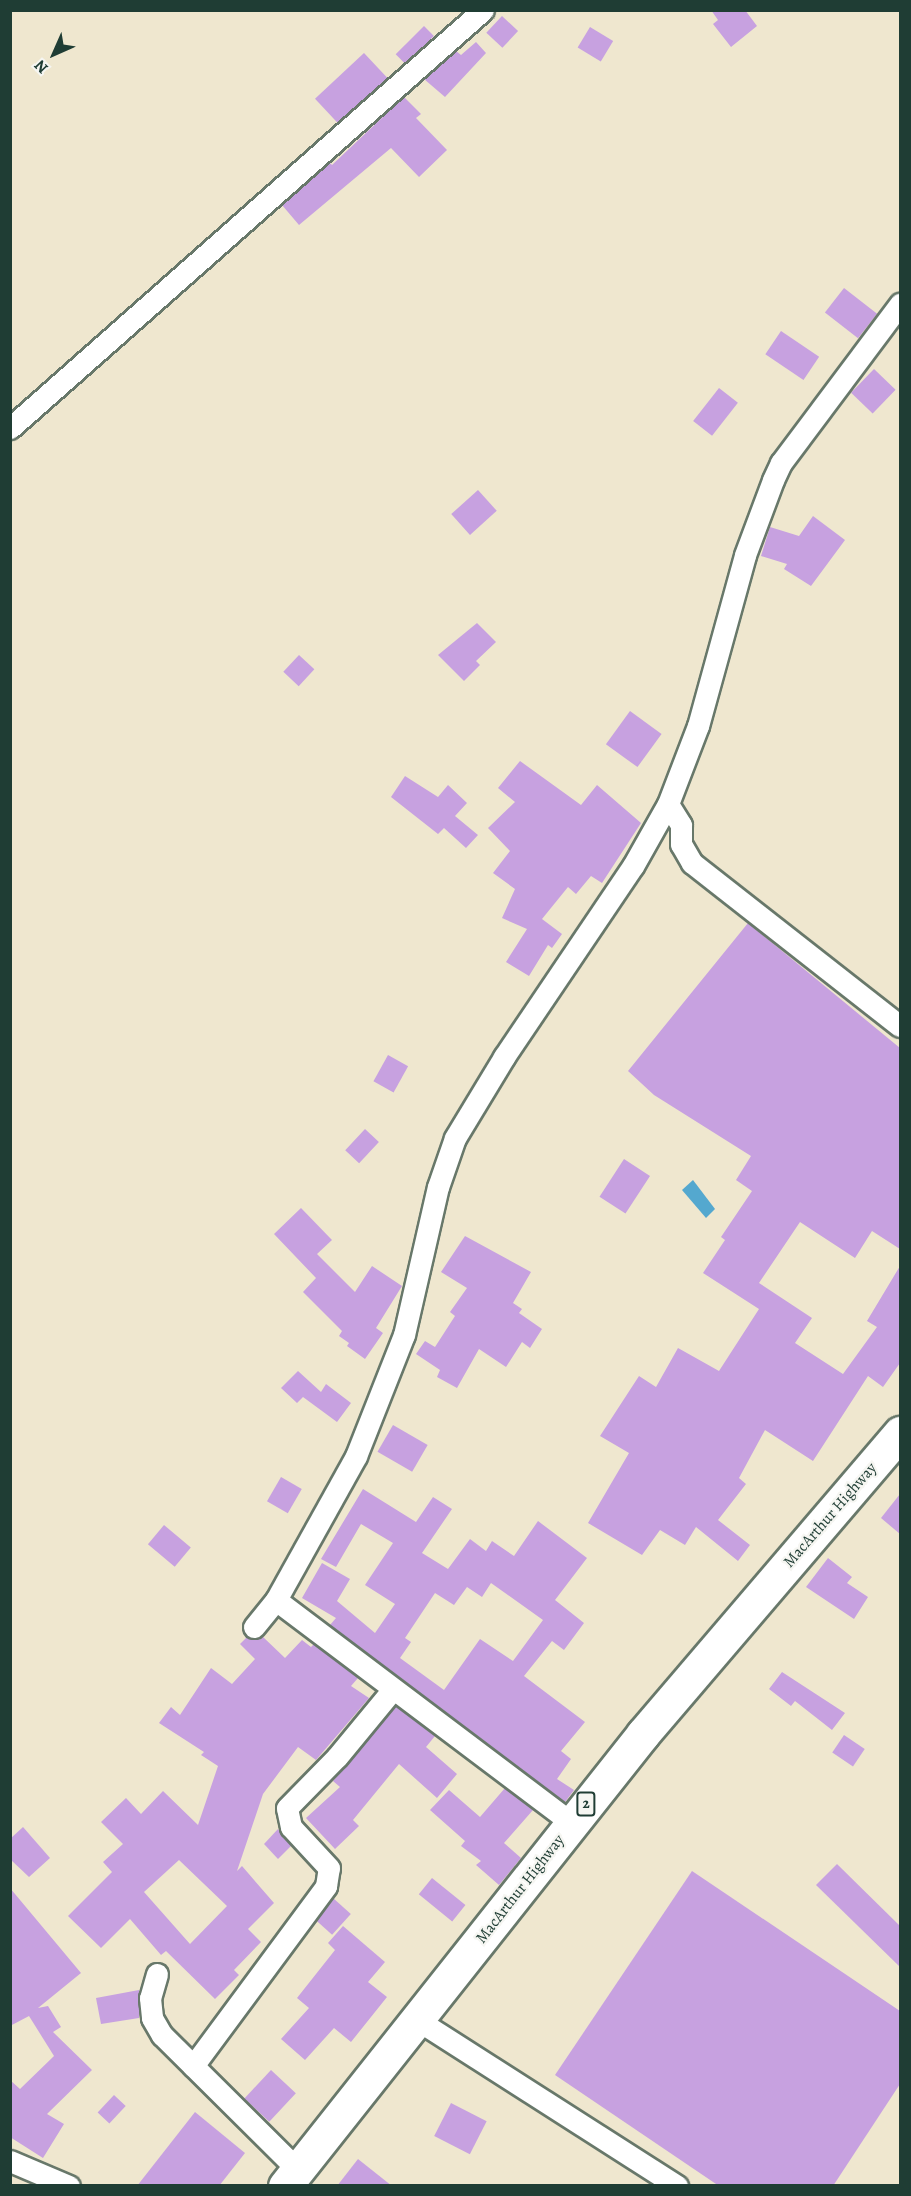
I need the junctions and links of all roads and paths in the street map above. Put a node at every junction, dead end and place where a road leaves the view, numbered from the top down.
1 (483, 10) edge
2 (900, 304) edge
3 (10, 429) edge
4 (668, 804) junction
5 (900, 1026) edge
6 (900, 1433) edge
7 (276, 1600) junction
8 (254, 1627) dead end
9 (393, 1689) junction
10 (572, 1824) junction
11 (157, 1974) dead end
12 (416, 2019) junction
13 (193, 2066) junction
14 (10, 2161) edge
15 (291, 2178) edge
16 (69, 2186) edge
17 (677, 2186) edge

1 - 3 street
2 - 4 street
4 - 5 street
4 - 7 street
6 - 10 highway, MacArthur Highway / 2
7 - 8 street
7 - 9 street
9 - 10 street
9 - 13 street
10 - 12 highway, MacArthur Highway / 2
11 - 13 street
12 - 15 highway, MacArthur Highway / 2
12 - 17 street
13 - 15 street
14 - 16 street

